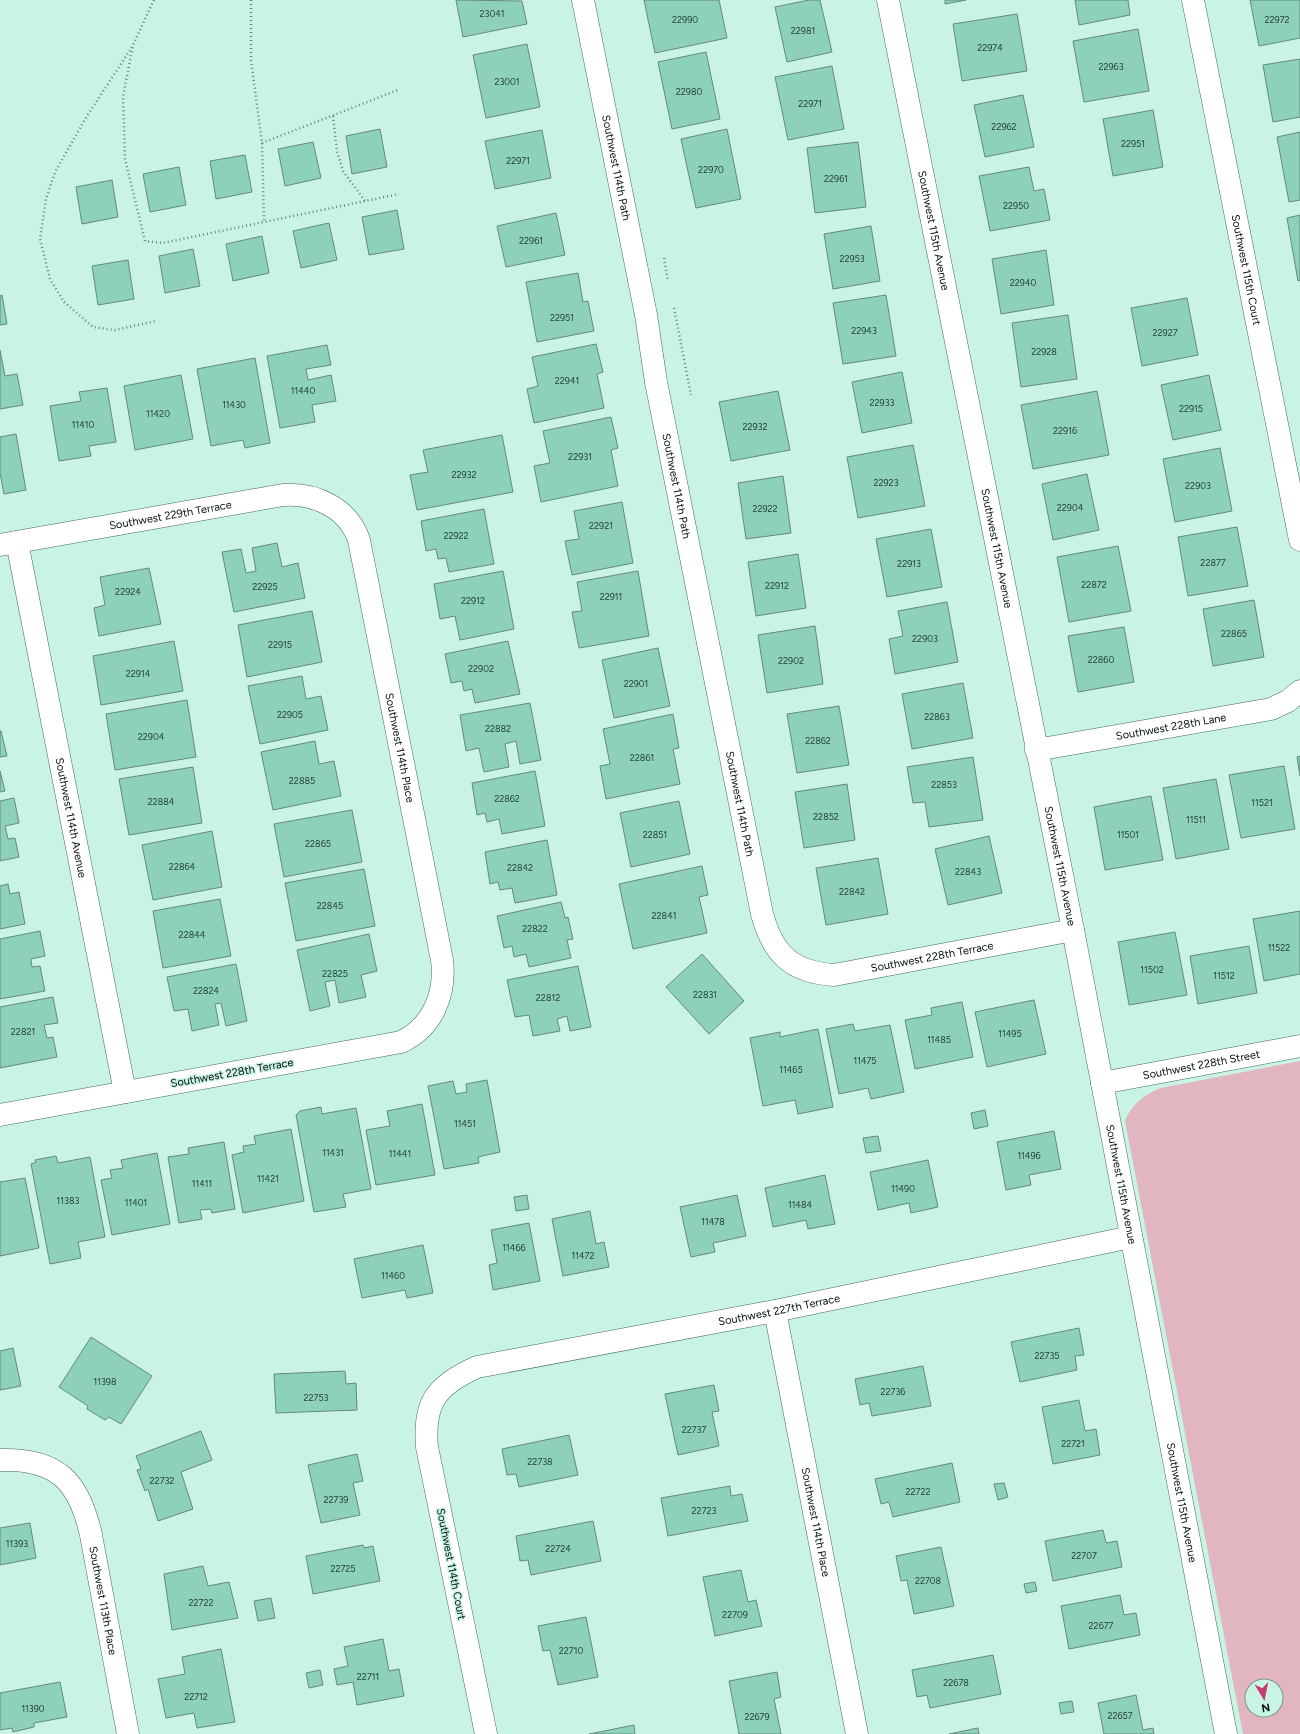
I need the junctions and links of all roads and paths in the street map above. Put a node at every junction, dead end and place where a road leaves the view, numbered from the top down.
1 (154, 0) edge
2 (251, 0) edge
3 (583, 0) edge
4 (888, 0) edge
5 (1193, 0) edge
6 (133, 45) junction
7 (398, 90) dead end
8 (333, 116) junction
9 (262, 143) junction
10 (399, 194) dead end
11 (365, 201) junction
12 (264, 222) junction
13 (664, 258) dead end
14 (670, 288) dead end
15 (673, 304) dead end
16 (156, 321) dead end
17 (691, 395) dead end
18 (338, 510) joint
19 (1300, 540) edge
20 (9, 544) edge
21 (1300, 691) edge
22 (1036, 750) junction
23 (1073, 930) junction
24 (792, 963) joint
25 (441, 994) joint
26 (1300, 1046) edge
27 (1102, 1083) junction
28 (124, 1092) junction
29 (0, 1115) edge
30 (1131, 1237) junction
31 (775, 1311) junction
32 (435, 1395) joint
33 (0, 1460) edge
34 (128, 1734) edge
35 (486, 1734) edge
36 (857, 1734) edge
37 (1226, 1734) edge

1 - 6 path
2 - 9 path
3 - 24 street, Southwest 114th Path
4 - 22 street, Southwest 115th Avenue
5 - 19 street, Southwest 115th Court
6 - 12 path
6 - 16 path
7 - 8 path
8 - 9 path
8 - 11 path
9 - 12 path
10 - 11 path
11 - 12 path
13 - 14 path
15 - 17 path
18 - 20 street, Southwest 229th Terrace
18 - 25 street, Southwest 114th Place
20 - 28 street, Southwest 114th Avenue
21 - 22 street, Southwest 228th Lane
22 - 23 street, Southwest 115th Avenue
23 - 24 street, Southwest 228th Terrace
23 - 27 street, Southwest 115th Avenue
25 - 28 street, Southwest 228th Terrace
26 - 27 street, Southwest 228th Street
27 - 30 street, Southwest 115th Avenue
28 - 29 street, Southwest 228th Terrace
30 - 31 street, Southwest 227th Terrace
30 - 37 street, Southwest 115th Avenue
31 - 32 street, Southwest 227th Terrace
31 - 36 street, Southwest 114th Place
32 - 35 street, Southwest 114th Court
33 - 34 street, Southwest 113th Place

